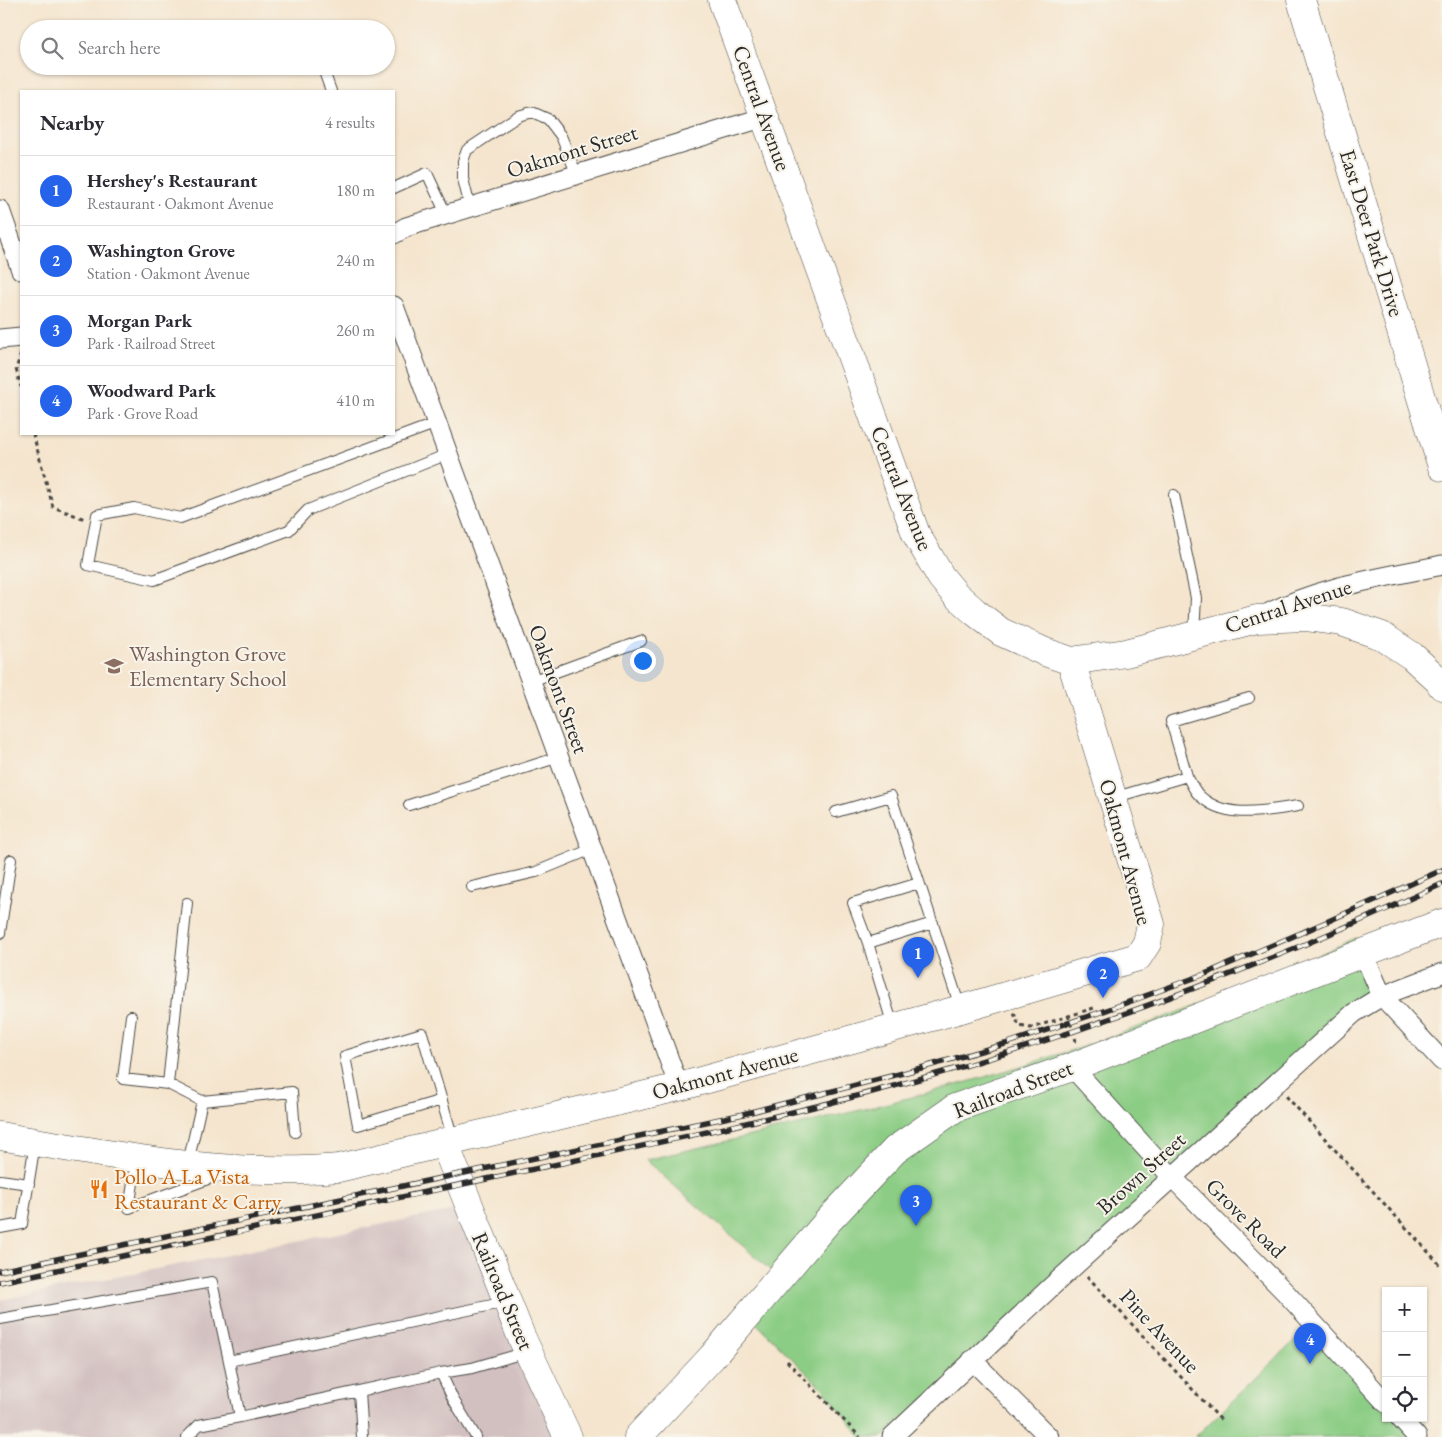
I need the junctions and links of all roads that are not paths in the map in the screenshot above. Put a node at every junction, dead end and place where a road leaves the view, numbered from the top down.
1 (722, 0) edge
2 (1301, 0) edge
3 (325, 75) edge
4 (331, 90) edge
5 (765, 118) junction
6 (577, 174) junction
7 (395, 188) edge
8 (470, 207) junction
9 (0, 210) edge
10 (446, 214) junction
11 (395, 232) edge
12 (20, 267) edge
13 (395, 309) edge
14 (20, 337) edge
15 (0, 339) edge
16 (437, 424) junction
17 (448, 454) junction
18 (1442, 467) edge
19 (1174, 495) dead end
20 (1442, 565) edge
21 (1257, 619) junction
22 (1194, 634) junction
23 (641, 641) dead end
24 (1071, 661) junction
25 (531, 681) junction
26 (1442, 686) edge
27 (1250, 698) dead end
28 (559, 757) junction
29 (1187, 776) junction
30 (1112, 798) junction
31 (409, 805) dead end
32 (1298, 806) dead end
33 (836, 812) dead end
34 (592, 849) junction
35 (11, 860) dead end
36 (920, 883) junction
37 (472, 887) dead end
38 (187, 903) dead end
39 (933, 923) junction
40 (1442, 924) edge
41 (0, 933) edge
42 (868, 943) junction
43 (1363, 953) junction
44 (1442, 973) edge
45 (1382, 996) junction
46 (961, 1009) junction
47 (131, 1016) dead end
48 (893, 1028) junction
49 (1442, 1061) edge
50 (1072, 1067) junction
51 (168, 1084) junction
52 (679, 1087) junction
53 (442, 1100) junction
54 (202, 1101) junction
55 (295, 1132) dead end
56 (0, 1136) edge
57 (449, 1141) junction
58 (36, 1142) junction
59 (137, 1158) junction
60 (188, 1164) junction
61 (234, 1170) junction
62 (1172, 1177) junction
63 (0, 1180) edge
64 (28, 1184) junction
65 (0, 1228) edge
66 (507, 1302) junction
67 (0, 1319) edge
68 (528, 1352) junction
69 (972, 1360) junction
70 (229, 1361) junction
71 (441, 1373) junction
72 (359, 1391) junction
73 (1382, 1398) edge
74 (240, 1417) junction
75 (1404, 1422) edge
76 (188, 1437) edge
77 (362, 1437) edge
78 (476, 1437) edge
79 (568, 1437) edge
80 (638, 1437) edge
81 (892, 1437) edge
82 (1048, 1437) edge
83 (1417, 1437) edge

1 - 5 street, Central Avenue
2 - 18 street, East Deer Park Drive
3 - 4 lane
5 - 6 street, Oakmont Street
5 - 24 street, Central Avenue
6 - 8 street, Oakmont Street
6 - 8 lane
7 - 10 lane
8 - 10 street, Oakmont Street
9 - 12 street
10 - 11 street, Oakmont Street
13 - 16 street, Oakmont Street
14 - 15 street
16 - 17 street, Oakmont Street
16 - 17 lane
17 - 25 street, Oakmont Street
19 - 22 lane
20 - 21 street, Central Avenue
21 - 22 street, Central Avenue
21 - 26 street
22 - 24 street, Central Avenue
23 - 25 lane
24 - 30 street, Oakmont Avenue
25 - 28 street, Oakmont Street
27 - 29 lane
28 - 31 lane
28 - 34 street, Oakmont Street
29 - 30 lane
29 - 32 lane
30 - 46 street, Oakmont Avenue
33 - 36 lane
34 - 37 lane
34 - 52 street, Oakmont Street
35 - 41 lane
36 - 39 lane
36 - 42 lane
38 - 51 lane
39 - 42 lane
39 - 46 lane
40 - 43 street, Railroad Street
42 - 48 lane
43 - 45 street
43 - 50 street, Railroad Street
44 - 45 street, Brown Street
45 - 49 street
45 - 62 street, Brown Street
46 - 48 street, Oakmont Avenue
47 - 51 lane
48 - 52 street, Oakmont Avenue
50 - 62 street, Grove Road
50 - 80 street, Railroad Street
51 - 54 lane
52 - 57 street, Oakmont Avenue
53 - 53 lane
53 - 57 lane
54 - 55 lane
54 - 60 lane
56 - 58 street, Oakmont Avenue
57 - 61 street, Oakmont Avenue
57 - 66 street, Railroad Street
58 - 59 street, Oakmont Avenue
58 - 64 lane
59 - 60 street, Oakmont Avenue
59 - 61 lane
60 - 61 street, Oakmont Avenue
62 - 69 street, Brown Street
62 - 73 street, Grove Road
63 - 64 lane
64 - 65 lane
66 - 68 street, Railroad Street
66 - 70 lane
67 - 70 lane
68 - 71 lane
68 - 79 street, Railroad Street
69 - 81 street, Brown Street
69 - 82 street
70 - 74 lane
71 - 72 lane
71 - 78 lane
72 - 74 lane
72 - 77 lane
74 - 76 lane
75 - 83 street

